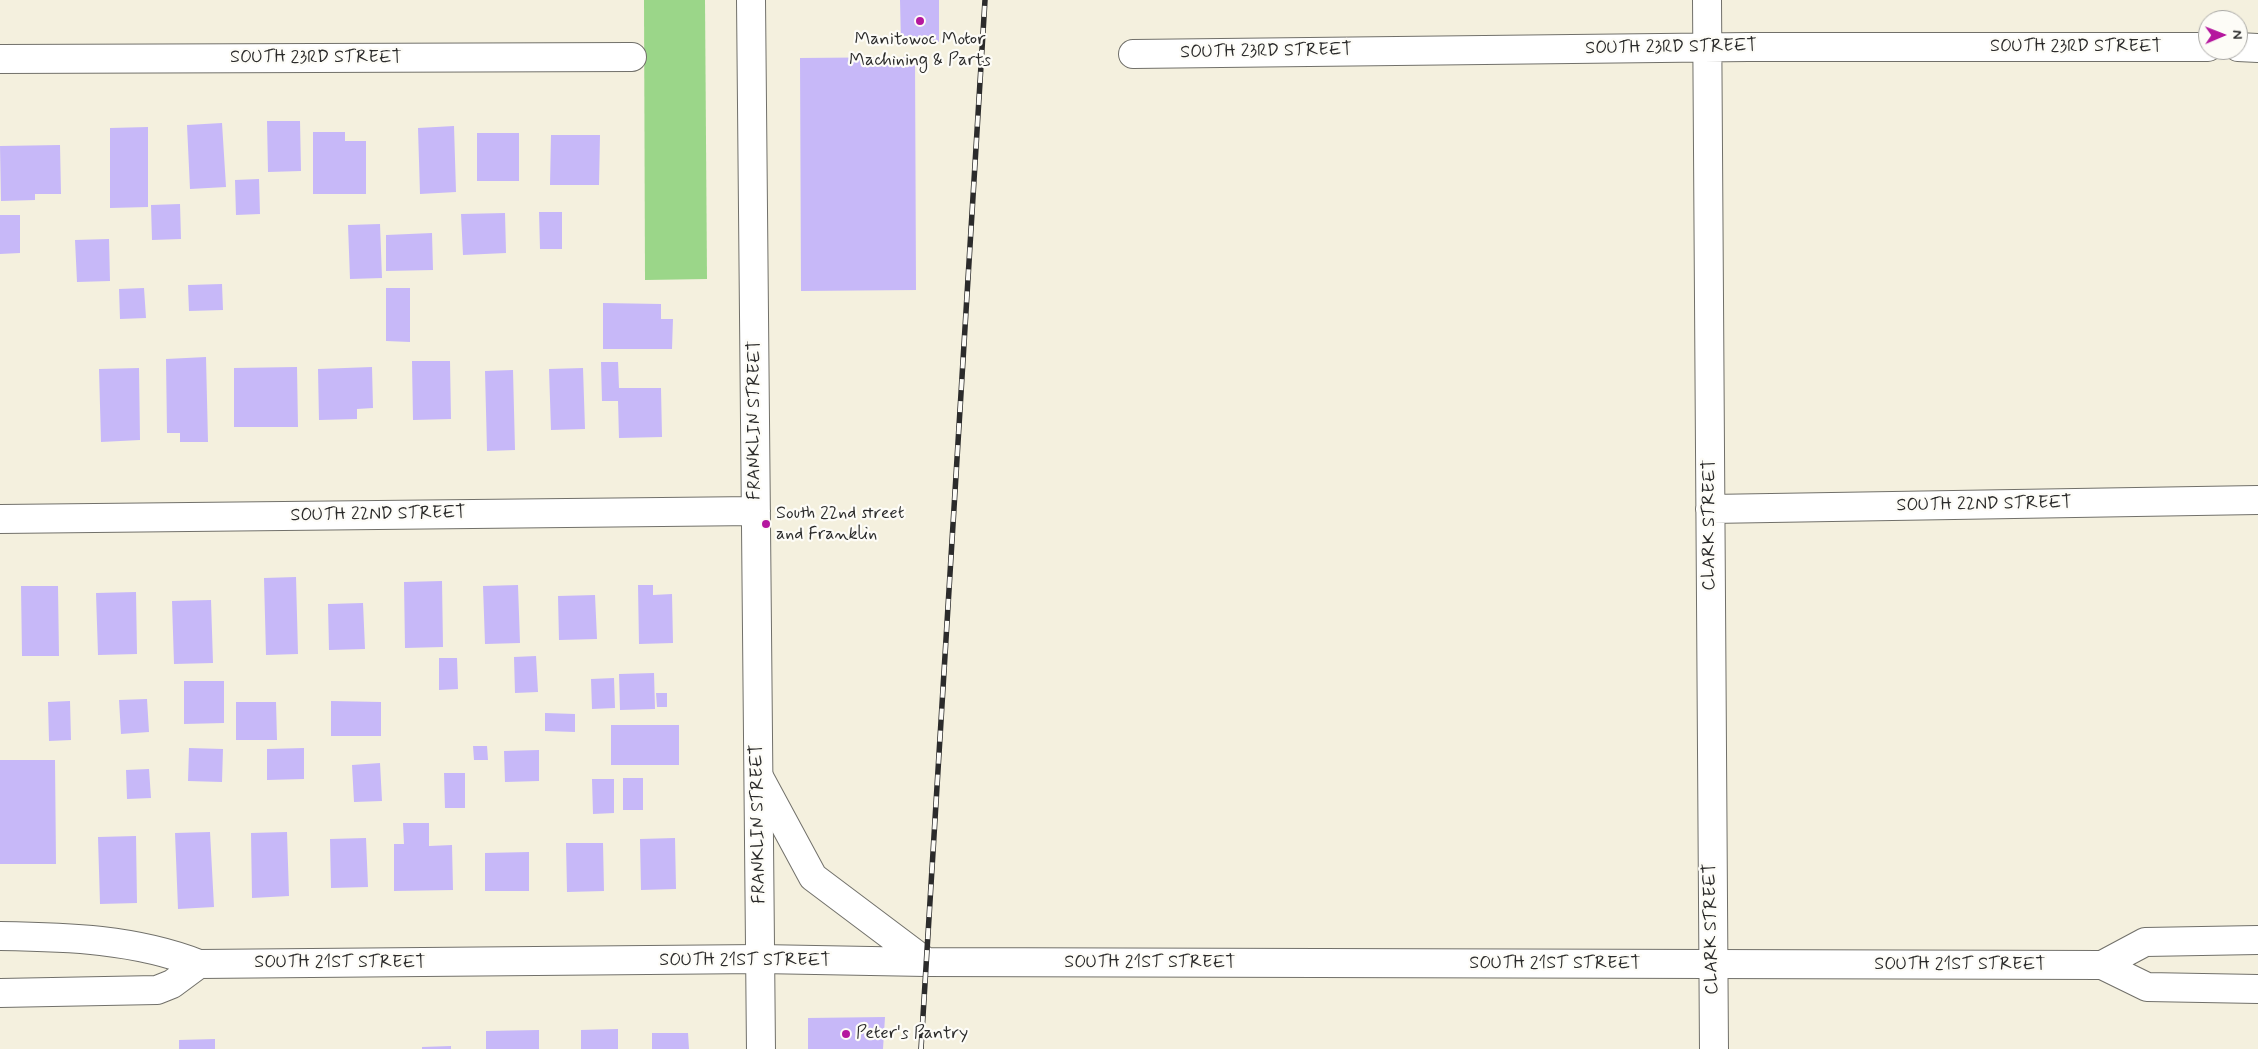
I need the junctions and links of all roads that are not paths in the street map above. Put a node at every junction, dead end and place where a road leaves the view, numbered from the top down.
1 (751, 0) edge
2 (1706, 0) edge
3 (1707, 47) junction
4 (2198, 48) edge
5 (1133, 54) dead end
6 (632, 57) dead end
7 (0, 59) edge
8 (2258, 500) edge
9 (1710, 510) junction
10 (756, 511) junction
11 (0, 519) edge
12 (759, 777) junction
13 (0, 936) edge
14 (2258, 940) edge
15 (760, 960) junction
16 (926, 962) junction
17 (199, 964) junction
18 (1712, 964) junction
19 (2102, 965) junction
20 (2258, 989) edge
21 (0, 993) edge
22 (761, 1049) edge
23 (1714, 1049) edge

1 - 10 street, FRANKLIN STREET
2 - 3 street, CLARK STREET
3 - 4 street, SOUTH 23RD STREET
3 - 5 street, SOUTH 23RD STREET
3 - 9 street, CLARK STREET
6 - 7 street, SOUTH 23RD STREET
8 - 9 street, SOUTH 22ND STREET
9 - 18 street, CLARK STREET
10 - 11 street, SOUTH 22ND STREET
10 - 12 street, FRANKLIN STREET
12 - 15 street, FRANKLIN STREET
12 - 16 street
13 - 17 street, SOUTH 21ST STREET
14 - 19 street, SOUTH 21ST STREET
15 - 16 street, SOUTH 21ST STREET
15 - 17 street, SOUTH 21ST STREET
15 - 22 street, FRANKLIN STREET
16 - 18 street, SOUTH 21ST STREET
17 - 21 street
18 - 19 street, SOUTH 21ST STREET
18 - 23 street, CLARK STREET
19 - 20 street, SOUTH 21ST STREET

